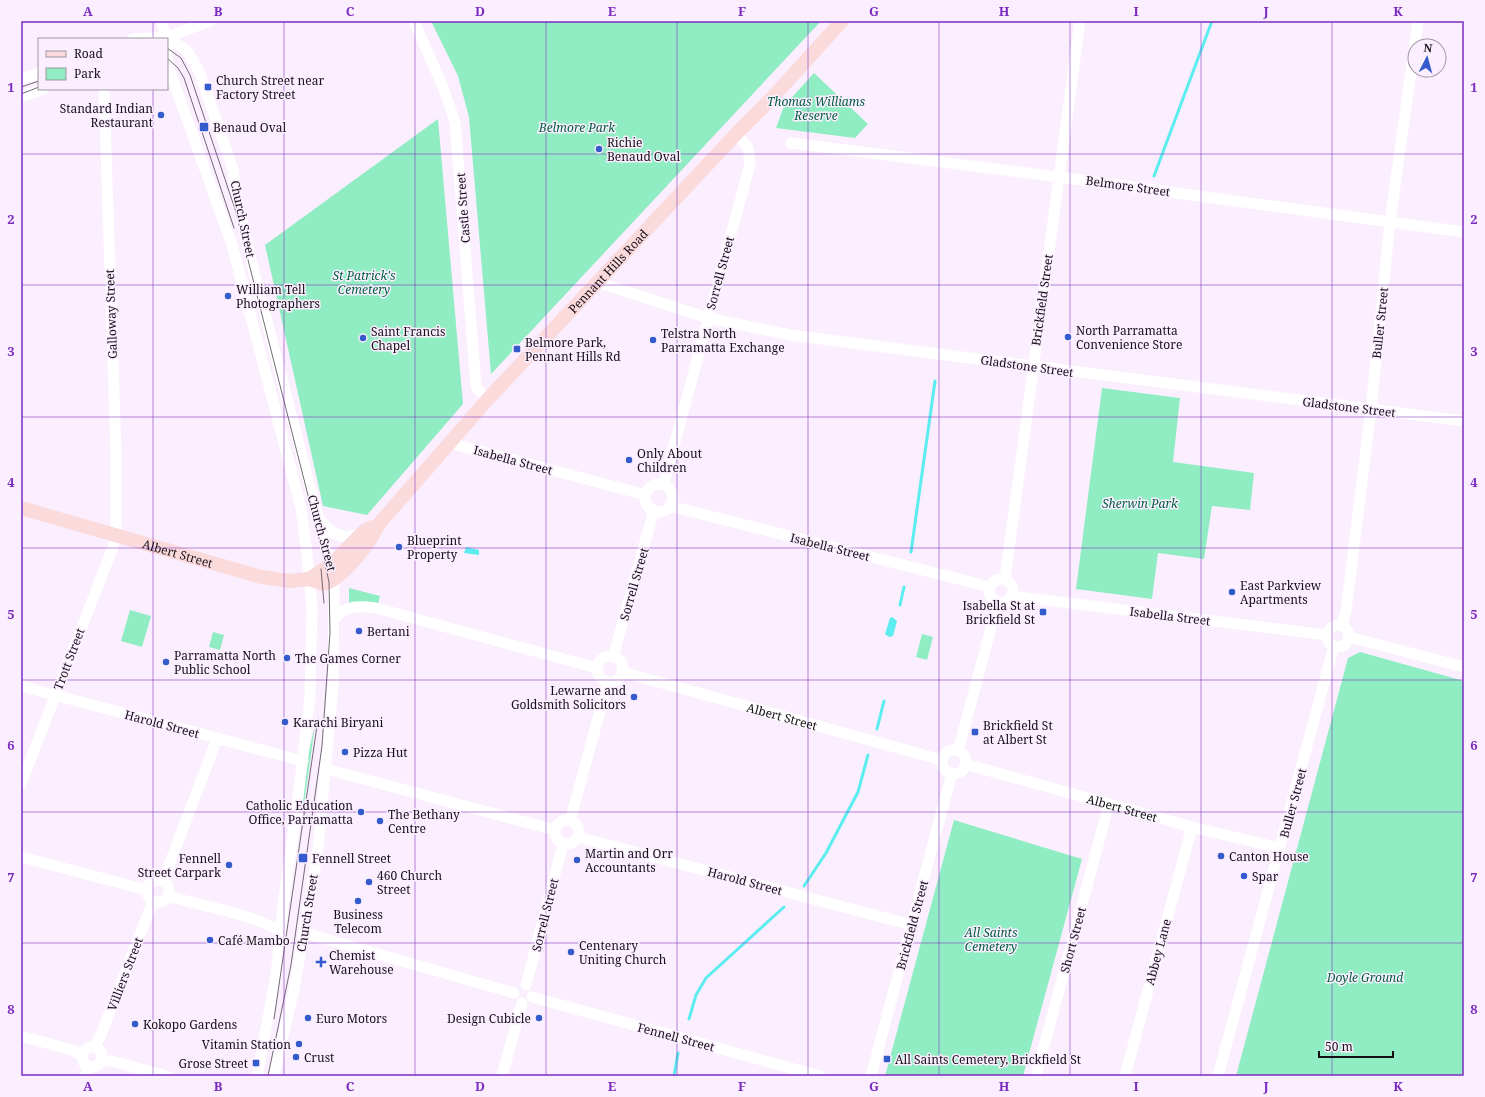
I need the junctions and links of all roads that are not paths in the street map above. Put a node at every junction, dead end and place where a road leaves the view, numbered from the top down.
1 (161, 21) edge
2 (210, 21) edge
3 (414, 21) edge
4 (842, 21) edge
5 (1080, 21) edge
6 (1418, 21) edge
7 (167, 38) edge
8 (168, 39) edge
9 (168, 40) edge
10 (168, 66) edge
11 (38, 73) edge
12 (21, 79) edge
13 (39, 90) edge
14 (103, 90) edge
15 (21, 97) edge
16 (737, 133) junction
17 (791, 143) dead end
18 (1059, 177) junction
19 (1390, 222) junction
20 (1464, 232) edge
21 (597, 282) junction
22 (708, 318) junction
23 (1033, 367) junction
24 (488, 399) junction
25 (1372, 409) junction
26 (1464, 421) edge
27 (450, 443) junction
28 (666, 486) junction
29 (646, 495) junction
30 (670, 506) junction
31 (21, 508) edge
32 (654, 510) junction
33 (318, 518) junction
34 (378, 525) junction
35 (364, 531) junction
36 (116, 535) junction
37 (332, 564) junction
38 (309, 579) junction
39 (334, 579) junction
40 (1006, 579) junction
41 (990, 587) junction
42 (1012, 596) junction
43 (998, 602) junction
44 (335, 619) junction
45 (1342, 626) junction
46 (1327, 635) junction
47 (1349, 637) junction
48 (1334, 646) junction
49 (613, 657) junction
50 (1464, 667) edge
51 (597, 668) junction
52 (622, 672) junction
53 (608, 682) junction
54 (21, 686) edge
55 (56, 695) junction
56 (217, 739) junction
57 (958, 751) junction
58 (942, 760) junction
59 (303, 761) junction
60 (966, 764) junction
61 (326, 768) junction
62 (952, 773) junction
63 (21, 784) edge
64 (1109, 804) junction
65 (570, 821) junction
66 (1192, 827) junction
67 (555, 830) junction
68 (578, 837) junction
69 (563, 844) junction
70 (1280, 848) junction
71 (21, 857) edge
72 (163, 881) junction
73 (147, 890) junction
74 (166, 897) junction
75 (153, 901) junction
76 (912, 925) junction
77 (280, 933) junction
78 (305, 934) junction
79 (526, 986) junction
80 (514, 993) junction
81 (532, 997) junction
82 (522, 1003) junction
83 (21, 1036) edge
84 (94, 1047) junction
85 (82, 1055) junction
86 (101, 1061) junction
87 (87, 1071) edge
88 (167, 1076) edge
89 (257, 1076) edge
90 (274, 1076) edge
91 (502, 1076) edge
92 (820, 1076) edge
93 (871, 1076) edge
94 (1036, 1076) edge
95 (1125, 1076) edge
96 (1218, 1076) edge

1 - 7 street, Church Street
2 - 8 street
3 - 24 street, Castle Street
4 - 16 main road, Pennant Hills Road
5 - 18 street, Brickfield Street
6 - 19 street, Buller Street
9 - 33 street, Church Street
10 - 38 street, Church Street
11 - 12 street
13 - 15 street
14 - 36 street, Galloway Street
16 - 21 main road, Pennant Hills Road
16 - 22 street, Sorrell Street
17 - 18 street, Belmore Street
18 - 19 street, Belmore Street
18 - 23 street, Brickfield Street
19 - 20 street, Belmore Street
19 - 25 street, Buller Street
21 - 22 street, Gladstone Street
21 - 24 main road, Pennant Hills Road
22 - 23 street, Gladstone Street
22 - 28 street, Sorrell Street
23 - 25 street, Gladstone Street
23 - 40 street, Brickfield Street
24 - 27 main road, Pennant Hills Road
25 - 26 street, Gladstone Street
25 - 45 street, Buller Street
27 - 29 street, Isabella Street
27 - 34 main road, Pennant Hills Road
28 - 29 street
28 - 30 street
29 - 32 street
30 - 32 street
30 - 41 street, Isabella Street
31 - 36 main road, Albert Street
32 - 49 street, Sorrell Street
33 - 35 street
33 - 37 street, Church Street
34 - 35 main road, Pennant Hills Road
34 - 39 main road, Pennant Hills Road
35 - 37 main road, Pennant Hills Road
36 - 38 main road, Albert Street
36 - 55 street, Trott Street
37 - 38 main road, Pennant Hills Road
37 - 39 street, Church Street
38 - 39 main road, Albert Street
38 - 59 street, Church Street
39 - 44 street, Church Street
40 - 41 street
40 - 42 street
41 - 43 street
42 - 43 street
42 - 46 street, Isabella Street
43 - 57 street
44 - 51 street
44 - 61 street, Church Street
45 - 46 street
45 - 47 street
46 - 48 street
47 - 48 street
47 - 50 street
48 - 70 street, Buller Street
49 - 51 street
49 - 52 street
51 - 53 street
52 - 53 street
52 - 58 street, Albert Street
53 - 65 street
54 - 55 street, Harold Street
55 - 56 street, Harold Street
55 - 63 street, Trott Street
56 - 59 street, Harold Street
56 - 72 street
57 - 58 street
57 - 60 street
58 - 62 street
59 - 77 street, Church Street
60 - 62 street
60 - 64 street, Albert Street
61 - 67 street
61 - 78 street, Church Street
62 - 76 street, Brickfield Street
64 - 66 street, Albert Street
64 - 94 street, Short Street
65 - 67 street
65 - 68 street
66 - 70 street, Albert Street
66 - 95 street, Abbey Lane
67 - 69 street
68 - 69 street
68 - 76 street, Harold Street
69 - 79 street, Sorrell Street
70 - 96 street, Buller Street
71 - 73 street
72 - 73 street
72 - 74 street
73 - 75 street
74 - 75 street
74 - 77 street
75 - 84 street, Villiers Street
76 - 93 street, Brickfield Street
77 - 89 street, Church Street
78 - 80 street
78 - 90 street, Church Street
79 - 80 street
79 - 81 street
80 - 82 street
81 - 82 street
81 - 92 street, Fennell Street
82 - 91 street
83 - 85 street
84 - 85 street
84 - 86 street
85 - 87 street
86 - 87 street
86 - 88 street

